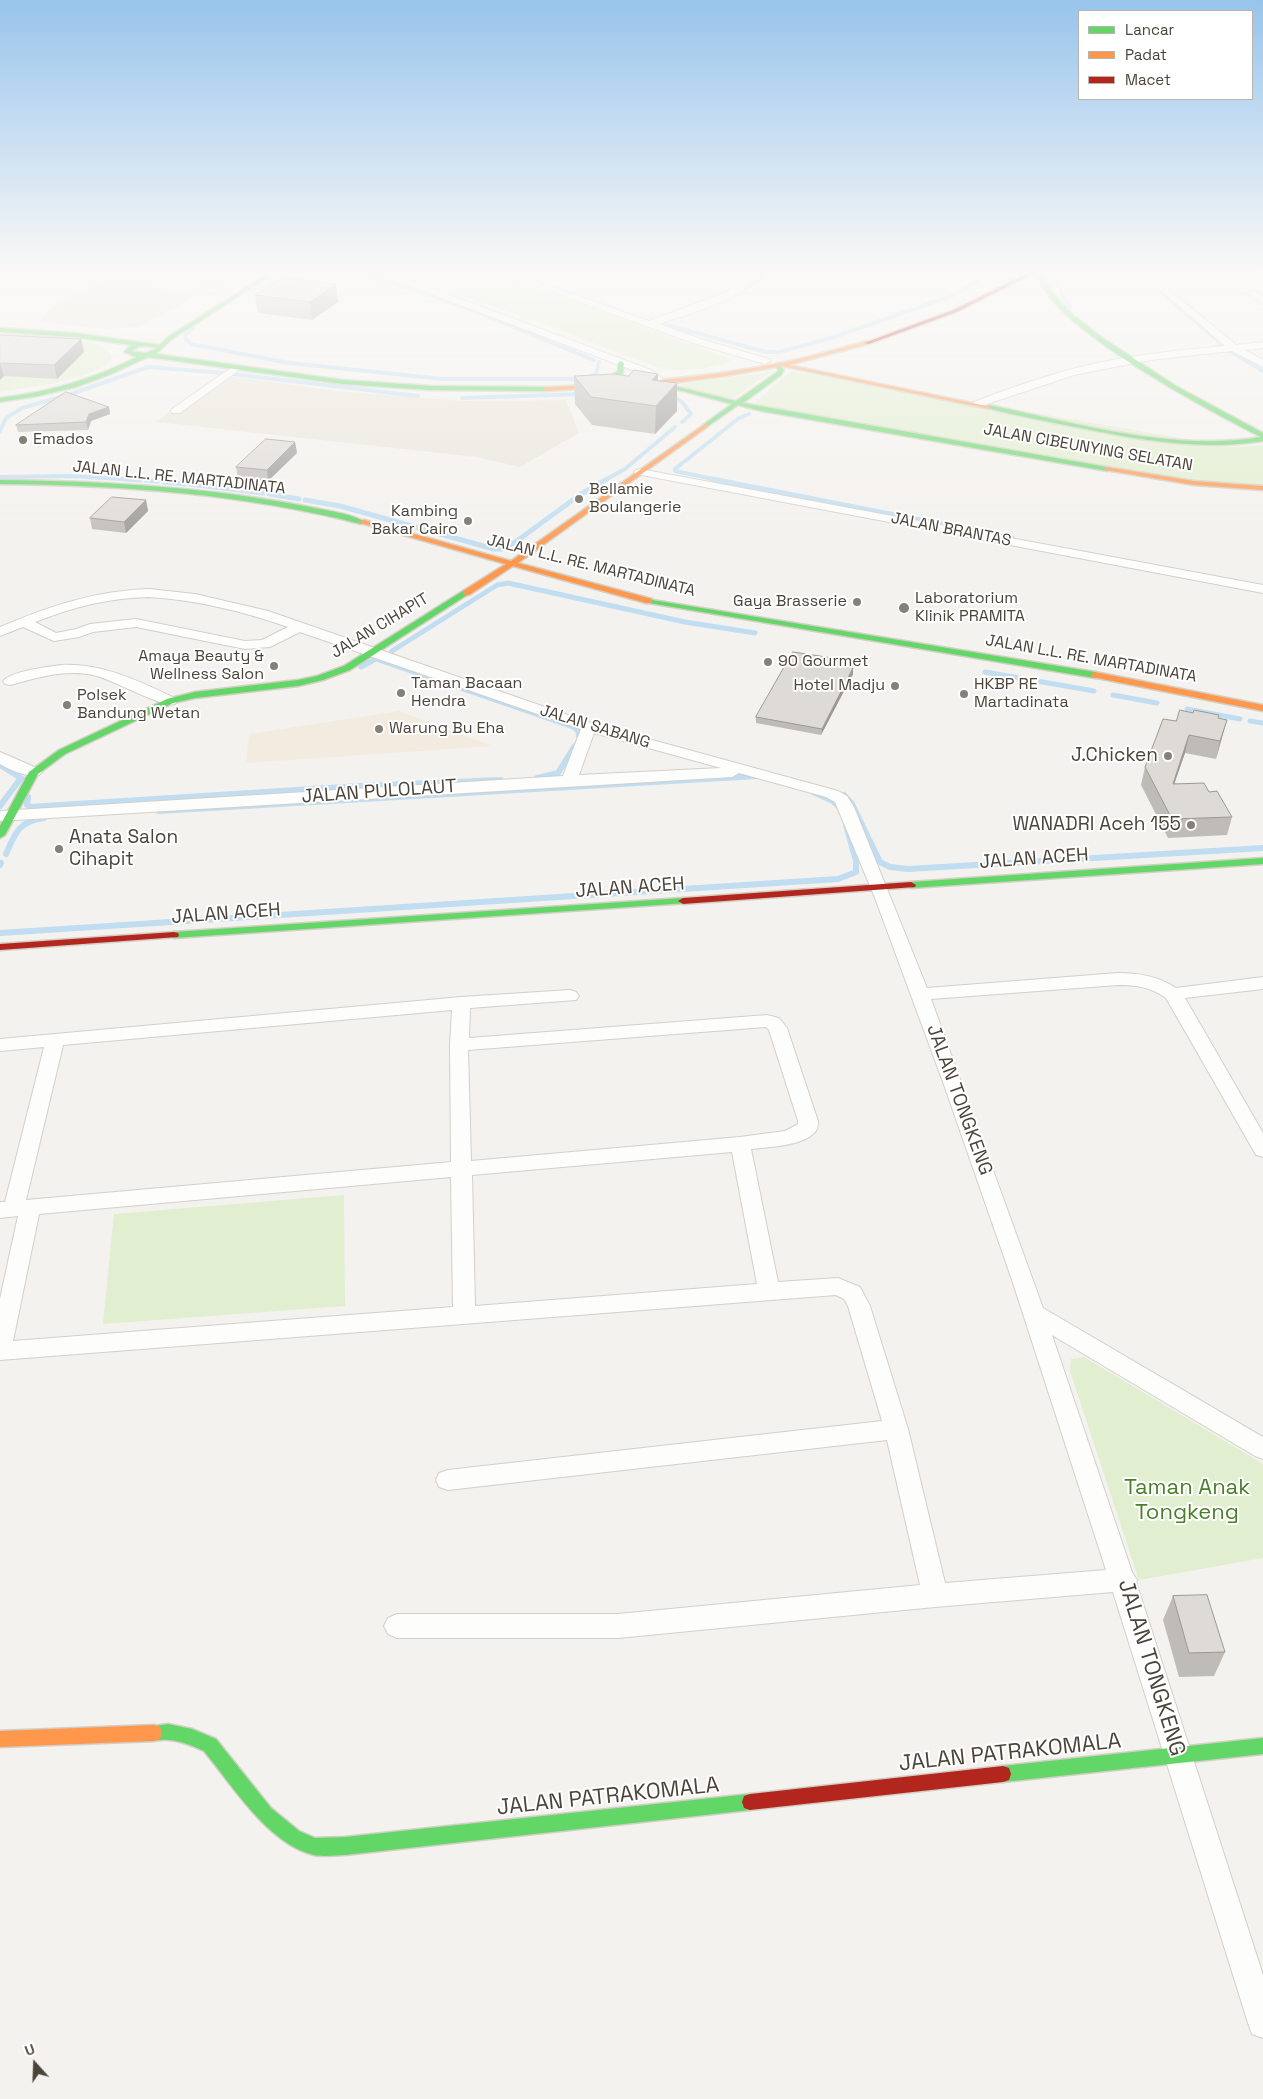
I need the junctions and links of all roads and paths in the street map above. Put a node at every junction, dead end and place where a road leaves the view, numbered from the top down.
1 (118, 369) edge
2 (234, 369) edge
3 (245, 369) edge
4 (278, 369) edge
5 (621, 369) edge
6 (634, 369) edge
7 (721, 369) edge
8 (741, 369) edge
9 (780, 369) edge
10 (798, 369) edge
11 (818, 369) edge
12 (1090, 369) edge
13 (1142, 369) edge
14 (822, 375) junction
15 (345, 379) junction
16 (659, 380) junction
17 (590, 384) junction
18 (39, 396) junction
19 (706, 397) junction
20 (0, 400) edge
21 (738, 404) junction
22 (978, 404) junction
23 (0, 411) edge
24 (176, 411) dead end
25 (716, 418) junction
26 (1263, 437) edge
27 (640, 472) junction
28 (0, 482) edge
29 (1263, 488) edge
30 (511, 564) junction
31 (1263, 589) edge
32 (23, 622) junction
33 (298, 627) junction
34 (0, 632) edge
35 (372, 654) junction
36 (3, 682) edge
37 (170, 701) junction
38 (1263, 708) edge
39 (589, 728) junction
40 (0, 757) edge
41 (34, 772) junction
42 (749, 772) junction
43 (569, 781) junction
44 (5, 816) edge
45 (0, 835) edge
46 (1263, 861) edge
47 (880, 887) junction
48 (0, 947) edge
49 (1263, 983) edge
50 (922, 994) junction
51 (1173, 994) junction
52 (570, 996) dead end
53 (461, 1003) junction
54 (56, 1040) junction
55 (459, 1044) junction
56 (0, 1045) edge
57 (740, 1144) junction
58 (1263, 1150) edge
59 (462, 1169) junction
60 (15, 1209) edge
61 (769, 1292) junction
62 (1035, 1314) junction
63 (464, 1315) junction
64 (0, 1351) edge
65 (896, 1429) junction
66 (1263, 1449) edge
67 (448, 1480) dead end
68 (1124, 1580) junction
69 (934, 1595) junction
70 (397, 1626) dead end
71 (0, 1739) edge
72 (1263, 1746) edge
73 (1178, 1755) junction
74 (1263, 2022) edge

1 - 18 street
2 - 24 street
3 - 15 street
4 - 15 street
5 - 17 street
6 - 16 street, JALAN CIBEUNYING SELATAN
7 - 16 street
8 - 16 street
9 - 21 street, JALAN CIHAPIT
10 - 14 street
11 - 14 street
12 - 22 street
13 - 26 street
14 - 22 street
15 - 16 street
15 - 17 street
16 - 17 street
16 - 19 street, JALAN CIBEUNYING SELATAN
18 - 20 street
18 - 23 street
19 - 21 street, JALAN CIBEUNYING SELATAN
19 - 25 street
21 - 25 street, JALAN CIHAPIT
21 - 29 street, JALAN CIBEUNYING SELATAN
22 - 26 street
25 - 27 street, JALAN CIHAPIT
27 - 30 street, JALAN CIHAPIT
27 - 31 street, JALAN BRANTAS
28 - 30 street, JALAN L.L. RE. MARTADINATA
30 - 35 street, JALAN CIHAPIT
30 - 38 street, JALAN L.L. RE. MARTADINATA
32 - 33 street, JALAN SABANG
32 - 33 street
32 - 34 street, JALAN SABANG
33 - 35 street, JALAN SABANG
35 - 37 street, JALAN CIHAPIT
35 - 39 street, JALAN SABANG
36 - 37 street
37 - 41 street, JALAN CIHAPIT
39 - 42 street, JALAN SABANG
39 - 43 street
40 - 41 street
41 - 44 street, JALAN CIHAPIT
42 - 43 street, JALAN PULOLAUT
42 - 47 street, JALAN SABANG
43 - 44 street, JALAN PULOLAUT
44 - 45 street, JALAN CIHAPIT
46 - 47 street, JALAN ACEH
47 - 48 street, JALAN ACEH
47 - 50 street, JALAN TONGKENG
49 - 51 street
50 - 51 street
50 - 62 street, JALAN TONGKENG
51 - 58 street
52 - 53 street
53 - 54 street
53 - 55 street
54 - 56 street
54 - 60 street
55 - 57 street
55 - 59 street
57 - 59 street
57 - 61 street
59 - 60 street
59 - 63 street
60 - 64 street
61 - 63 street
61 - 65 street
62 - 66 street
62 - 68 street, JALAN TONGKENG
63 - 64 street
65 - 67 street
65 - 69 street
68 - 69 street
68 - 73 street, JALAN TONGKENG
69 - 70 street
71 - 73 street, JALAN PATRAKOMALA
72 - 73 street, JALAN PATRAKOMALA
73 - 74 street, JALAN TONGKENG

